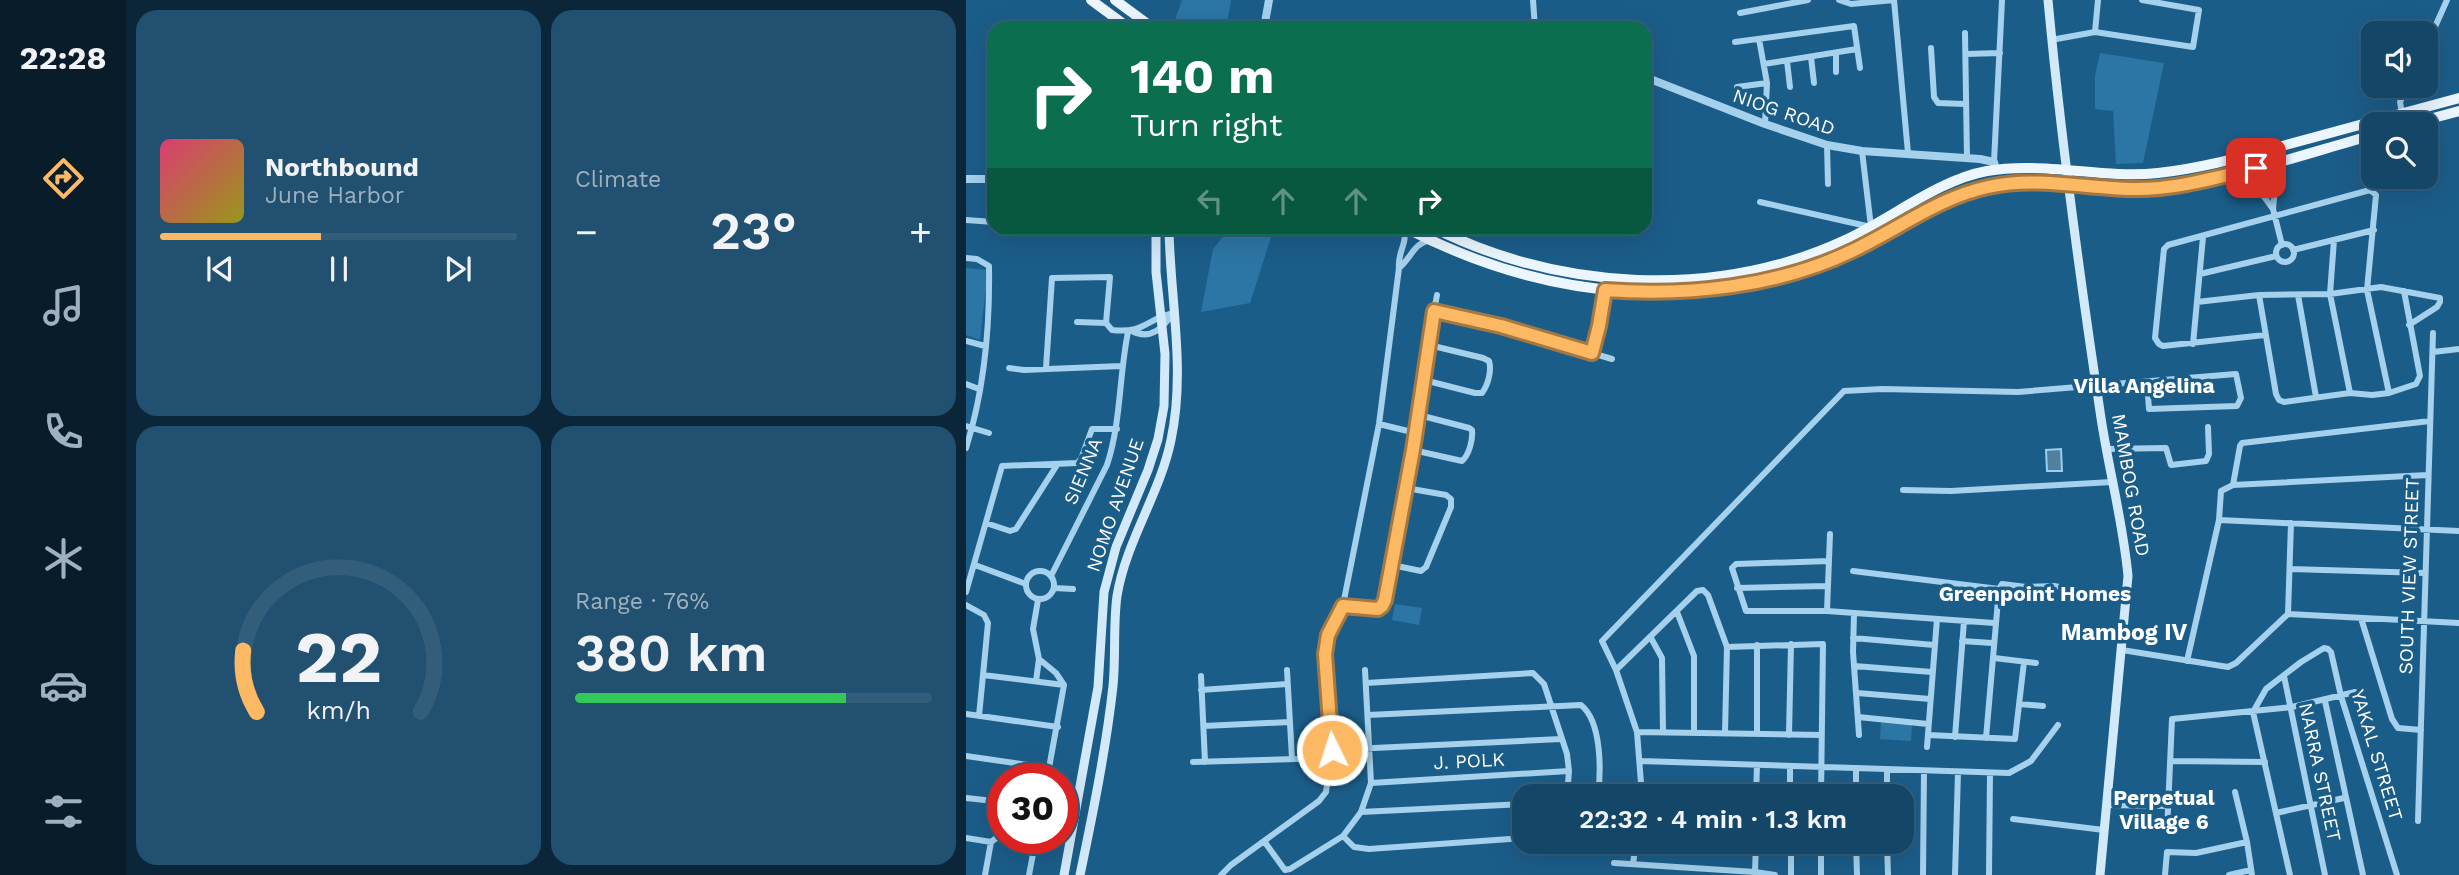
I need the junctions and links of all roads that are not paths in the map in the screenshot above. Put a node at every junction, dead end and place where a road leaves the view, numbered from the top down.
1 (1091, 0) edge
2 (1115, 0) edge
3 (1269, 0) edge
4 (1533, 0) edge
5 (1753, 0) edge
6 (1808, 0) edge
7 (1839, 0) edge
8 (1894, 0) edge
9 (2001, 0) edge
10 (2048, 0) edge
11 (2098, 0) edge
12 (2142, 0) edge
13 (2447, 0) edge
14 (2181, 3) edge
15 (1753, 10) junction
16 (1740, 13) dead end
17 (1120, 21) edge
18 (1144, 21) edge
19 (1265, 21) edge
20 (1534, 21) edge
21 (2438, 21) edge
22 (2095, 32) junction
23 (1965, 33) dead end
24 (1759, 39) junction
25 (2052, 40) junction
26 (1735, 42) dead end
27 (1931, 48) dead end
28 (1857, 49) junction
29 (1836, 53) junction
30 (2000, 53) junction
31 (1965, 54) junction
32 (1811, 57) junction
33 (1787, 61) junction
34 (1764, 64) junction
35 (1860, 68) dead end
36 (1836, 72) dead end
37 (1652, 80) edge
38 (1767, 83) junction
39 (1814, 83) dead end
40 (1737, 87) dead end
41 (1790, 87) dead end
42 (2459, 98) edge
43 (1965, 104) junction
44 (2459, 111) edge
45 (2421, 112) edge
46 (2438, 117) edge
47 (1765, 124) junction
48 (2361, 129) edge
49 (2361, 138) edge
50 (1827, 145) junction
51 (1862, 151) junction
52 (1908, 153) junction
53 (1967, 159) junction
54 (2268, 164) junction
55 (1995, 166) junction
56 (2256, 168) junction
57 (2067, 171) junction
58 (966, 179) edge
59 (987, 179) edge
60 (1828, 184) dead end
61 (2069, 185) junction
62 (1760, 202) dead end
63 (2273, 209) junction
64 (1901, 210) junction
65 (2275, 218) junction
66 (966, 220) edge
67 (987, 222) edge
68 (1908, 223) junction
69 (1871, 227) junction
70 (2374, 230) junction
71 (1156, 235) edge
72 (1169, 235) edge
73 (1406, 235) edge
74 (1420, 235) edge
75 (1449, 235) edge
76 (2203, 237) junction
77 (1430, 240) junction
78 (2334, 240) junction
79 (1471, 245) junction
80 (2282, 245) junction
81 (2293, 250) junction
82 (1467, 256) junction
83 (2276, 256) junction
84 (966, 258) edge
85 (1399, 268) junction
86 (2200, 274) junction
87 (2367, 289) junction
88 (1605, 290) junction
89 (2404, 291) junction
90 (2330, 294) junction
91 (1437, 295) dead end
92 (2259, 295) junction
93 (2298, 295) junction
94 (2197, 302) junction
95 (1434, 311) junction
96 (1174, 313) junction
97 (1156, 319) junction
98 (1077, 322) dead end
99 (1106, 323) junction
100 (2409, 325) junction
101 (1130, 331) junction
102 (1158, 331) junction
103 (2433, 333) dead end
104 (2265, 335) junction
105 (966, 341) edge
106 (2193, 344) junction
107 (1429, 345) junction
108 (985, 346) junction
109 (2459, 349) edge
110 (2433, 352) junction
111 (1592, 353) junction
112 (1612, 359) dead end
113 (1121, 366) junction
114 (1009, 368) dead end
115 (1046, 368) junction
116 (1424, 380) junction
117 (2147, 382) junction
118 (966, 384) edge
119 (2097, 386) junction
120 (979, 389) junction
121 (2350, 393) junction
122 (2389, 393) junction
123 (2316, 397) junction
124 (1419, 415) junction
125 (2430, 421) junction
126 (1379, 424) junction
127 (969, 427) edge
128 (2208, 427) dead end
129 (1117, 429) junction
130 (989, 433) dead end
131 (1416, 433) junction
132 (966, 448) edge
133 (2106, 449) junction
134 (1413, 450) junction
135 (1057, 465) junction
136 (2427, 475) junction
137 (2112, 482) junction
138 (2233, 485) junction
139 (1406, 488) junction
140 (1903, 490) dead end
141 (2219, 520) junction
142 (986, 523) junction
143 (2291, 523) junction
144 (2427, 530) junction
145 (2459, 531) edge
146 (1830, 534) dead end
147 (1829, 561) junction
148 (975, 565) junction
149 (1392, 565) junction
150 (2290, 569) junction
151 (1853, 571) dead end
152 (2424, 573) junction
153 (1051, 576) junction
154 (1026, 584) junction
155 (1828, 586) junction
156 (1054, 588) junction
157 (1737, 588) junction
158 (1073, 589) dead end
159 (1998, 589) junction
160 (966, 592) edge
161 (1104, 592) junction
162 (1118, 595) junction
163 (2126, 599) junction
164 (1038, 600) junction
165 (966, 605) edge
166 (1343, 606) junction
167 (1827, 611) junction
168 (1677, 612) junction
169 (1854, 614) junction
170 (2288, 614) junction
171 (2361, 618) junction
172 (1937, 619) junction
173 (2423, 620) junction
174 (1964, 621) junction
175 (2459, 623) edge
176 (1994, 624) junction
177 (1651, 638) junction
178 (1853, 638) junction
179 (1962, 641) junction
180 (1992, 643) junction
181 (1791, 644) junction
182 (1758, 645) junction
183 (1934, 645) junction
184 (1727, 647) junction
185 (2122, 650) junction
186 (1994, 658) junction
187 (1039, 659) junction
188 (2187, 661) junction
189 (2024, 662) junction
190 (2036, 663) dead end
191 (1854, 666) junction
192 (1287, 670) dead end
193 (1365, 670) dead end
194 (1616, 670) junction
195 (1932, 672) junction
196 (984, 674) junction
197 (1200, 676) dead end
198 (2284, 676) junction
199 (1036, 681) junction
200 (1366, 683) junction
201 (1287, 684) junction
202 (1065, 685) junction
203 (1201, 690) junction
204 (2355, 692) dead end
205 (1857, 693) junction
206 (2341, 696) junction
207 (1930, 699) junction
208 (2325, 701) junction
209 (2019, 704) junction
210 (1551, 706) junction
211 (2043, 706) dead end
212 (2292, 707) junction
213 (2253, 712) junction
214 (966, 714) edge
215 (1368, 715) junction
216 (979, 716) junction
217 (1858, 717) junction
218 (1289, 722) junction
219 (1928, 724) junction
220 (2058, 724) dead end
221 (1203, 726) junction
222 (1058, 727) junction
223 (2421, 730) junction
224 (1663, 731) junction
225 (1637, 732) junction
226 (1694, 732) junction
227 (1725, 733) junction
228 (1757, 734) junction
229 (1789, 735) junction
230 (1821, 735) junction
231 (1859, 735) dead end
232 (1928, 735) junction
233 (1955, 737) junction
234 (1986, 738) junction
235 (1562, 739) junction
236 (1927, 747) dead end
237 (1370, 749) junction
238 (1331, 754) junction
239 (966, 756) edge
240 (1292, 758) junction
241 (1641, 761) junction
242 (2170, 761) junction
243 (1193, 762) dead end
244 (1205, 762) junction
245 (2265, 762) junction
246 (1014, 763) edge
247 (1050, 763) edge
248 (1757, 765) junction
249 (1790, 766) junction
250 (1821, 766) junction
251 (1856, 768) junction
252 (1887, 769) junction
253 (1569, 771) junction
254 (1924, 771) junction
255 (1958, 772) junction
256 (1990, 773) junction
257 (1371, 783) junction
258 (1568, 784) edge
259 (1599, 784) edge
260 (1642, 784) edge
261 (1756, 784) edge
262 (1790, 784) edge
263 (1821, 784) edge
264 (1856, 784) edge
265 (1887, 784) edge
266 (2235, 792) dead end
267 (966, 798) edge
268 (2344, 798) junction
269 (987, 800) edge
270 (2168, 803) junction
271 (2205, 803) dead end
272 (1512, 805) edge
273 (2106, 805) junction
274 (2312, 807) junction
275 (1361, 813) junction
276 (2276, 813) junction
277 (2013, 819) dead end
278 (2418, 821) dead end
279 (2104, 830) junction
280 (2167, 832) dead end
281 (1343, 836) junction
282 (966, 838) edge
283 (1512, 839) edge
284 (1264, 841) junction
285 (987, 842) edge
286 (2247, 842) junction
287 (988, 854) edge
288 (1033, 854) edge
289 (1634, 854) edge
290 (1756, 854) edge
291 (1791, 854) edge
292 (1821, 854) edge
293 (1856, 854) edge
294 (1887, 854) edge
295 (1614, 863) dead end
296 (1633, 864) junction
297 (1755, 872) junction
298 (2252, 873) edge
299 (985, 875) edge
300 (1029, 875) edge
301 (1064, 875) edge
302 (1080, 875) edge
303 (1221, 875) edge
304 (1775, 875) edge
305 (1791, 875) edge
306 (1821, 875) edge
307 (1857, 875) edge
308 (1888, 875) edge
309 (1923, 875) edge
310 (1955, 875) edge
311 (1989, 875) edge
312 (2100, 875) edge
313 (2165, 875) edge
314 (2229, 875) edge
315 (2290, 875) edge
316 (2325, 875) edge
317 (2363, 875) edge
318 (2397, 875) edge

1 - 17 main road
2 - 18 main road
3 - 19 street
4 - 20 street
5 - 15 street
6 - 15 street
7 - 8 street
8 - 52 street
9 - 30 street
10 - 25 main road, MAMBOG ROAD
11 - 22 street
12 - 14 street
13 - 21 street
14 - 22 street
15 - 16 street
22 - 25 street
23 - 31 street
24 - 26 street
24 - 28 street
24 - 34 street
25 - 57 main road, MAMBOG ROAD
27 - 43 street
28 - 29 street
28 - 35 street
29 - 32 street
29 - 36 street
30 - 31 street
30 - 55 street
31 - 43 street
32 - 33 street
32 - 39 street
33 - 34 street
33 - 41 street
34 - 38 street
37 - 47 street, NIOG ROAD
38 - 40 street
38 - 47 street
42 - 45 main road
43 - 53 street
44 - 46 main road
47 - 50 street, NIOG ROAD
48 - 57 main road
49 - 54 main road
50 - 51 street, NIOG ROAD
50 - 60 street
51 - 52 street, NIOG ROAD
51 - 69 street
52 - 53 street, NIOG ROAD
53 - 55 street, NIOG ROAD
54 - 56 main road
54 - 63 street
55 - 57 main road
55 - 64 main road
56 - 61 main road
56 - 63 street
57 - 61 main road, MAMBOG ROAD
58 - 59 street
61 - 68 main road
61 - 119 main road, MAMBOG ROAD
62 - 69 street
63 - 65 street
64 - 68 main road
64 - 69 main road
65 - 70 street
65 - 76 street
65 - 80 street
66 - 67 street
68 - 88 main road
69 - 79 main road
70 - 78 street
70 - 87 street
71 - 97 main road, NOMO AVENUE
72 - 96 main road, NOMO AVENUE
73 - 85 street
74 - 77 main road
75 - 79 main road
76 - 86 street
76 - 106 street
77 - 82 main road
77 - 85 street
78 - 81 street
78 - 90 street
79 - 82 main road
80 - 81 street
80 - 83 street
81 - 83 street
82 - 88 main road
83 - 86 street
84 - 108 street
85 - 126 street
86 - 94 street
87 - 89 street
87 - 90 street
87 - 122 street
88 - 111 street
89 - 100 street
89 - 100 street
90 - 93 street
90 - 121 street
91 - 95 street
92 - 93 street
92 - 94 street
92 - 104 street
93 - 123 street
94 - 106 street
95 - 107 street
95 - 111 street
96 - 97 street
96 - 102 street
96 - 162 main road, NOMO AVENUE
97 - 101 street
97 - 102 main road, NOMO AVENUE
98 - 99 street
99 - 101 street
99 - 115 street
100 - 122 street
101 - 102 street
101 - 113 street, SIENNA
102 - 161 main road, NOMO AVENUE
103 - 110 street, SOUTH VIEW STREET
104 - 106 street
104 - 123 street
105 - 108 street
107 - 116 street
107 - 116 street
108 - 120 street
109 - 110 street
110 - 125 street, SOUTH VIEW STREET
111 - 112 street
113 - 115 street
113 - 129 street, SIENNA
114 - 115 street
116 - 124 street
117 - 117 street
117 - 119 street
118 - 120 street
119 - 133 main road, MAMBOG ROAD
119 - 194 street
120 - 127 street
121 - 122 street
121 - 123 street
124 - 131 street
124 - 134 street
125 - 136 street, SOUTH VIEW STREET
125 - 138 street
126 - 131 street
126 - 166 street
127 - 130 street
127 - 132 street
128 - 133 street
129 - 135 street
129 - 153 street, SIENNA
131 - 134 street
133 - 137 main road, MAMBOG ROAD
134 - 139 street
135 - 142 street
135 - 142 street
136 - 138 street
136 - 144 street, SOUTH VIEW STREET
137 - 140 street
137 - 163 main road, MAMBOG ROAD
138 - 141 street
139 - 149 street
139 - 149 street
141 - 143 street
141 - 188 street
142 - 148 street
143 - 144 street
143 - 150 street
144 - 145 street
144 - 152 street, SOUTH VIEW STREET
146 - 147 street
147 - 155 street
147 - 157 street
148 - 154 street
148 - 160 street
149 - 166 street
150 - 152 street
150 - 170 street
151 - 159 street
152 - 173 street, SOUTH VIEW STREET
153 - 154 street
153 - 156 street
154 - 164 street
155 - 157 street
155 - 167 street
156 - 158 street
156 - 164 street
157 - 167 street
159 - 163 street
159 - 176 street
161 - 162 main road
161 - 301 main road, NOMO AVENUE
162 - 302 main road, NOMO AVENUE
163 - 185 main road, MAMBOG ROAD
164 - 187 street
165 - 196 street
166 - 238 street
167 - 169 street
168 - 177 street
168 - 184 street
168 - 226 street
169 - 172 street
169 - 178 street
170 - 171 street
170 - 188 street
171 - 173 street
171 - 223 street
172 - 174 street
172 - 183 street
173 - 175 street
173 - 223 street, SOUTH VIEW STREET
174 - 176 street
174 - 179 street
176 - 180 street
177 - 194 street
177 - 224 street
178 - 183 street
178 - 191 street
179 - 180 street
179 - 233 street
180 - 186 street
181 - 182 street
181 - 229 street
181 - 230 street
182 - 184 street
182 - 228 street
183 - 195 street
184 - 227 street
185 - 188 street
185 - 273 main road, MAMBOG ROAD
186 - 189 street
186 - 234 street
187 - 199 street
187 - 202 street
189 - 190 street
189 - 209 street
191 - 195 street
191 - 205 street
192 - 201 street
193 - 200 street
194 - 225 street
195 - 207 street
196 - 199 street
196 - 216 street
197 - 203 street
198 - 206 street, YAKAL STREET
198 - 212 street, NARRA STREET
198 - 213 street
199 - 202 street
200 - 210 street
200 - 215 street
201 - 203 street
201 - 218 street
202 - 222 street
203 - 221 street
204 - 206 street
205 - 207 street
205 - 217 street
206 - 208 street
206 - 318 street, YAKAL STREET
207 - 219 street
208 - 212 street
208 - 268 street
209 - 211 street
209 - 234 street
210 - 215 street
210 - 235 street
210 - 259 street
212 - 213 street
212 - 274 street, NARRA STREET
213 - 242 street
213 - 245 street
214 - 216 street
215 - 237 street
216 - 222 street
217 - 219 street
217 - 231 street
218 - 221 street
218 - 240 street
219 - 232 street
220 - 256 street
221 - 244 street
222 - 247 street
223 - 278 street, SOUTH VIEW STREET
224 - 225 street
224 - 226 street
225 - 241 street
226 - 227 street
227 - 228 street
228 - 229 street
229 - 230 street
230 - 250 street
232 - 233 street
232 - 236 street
233 - 234 street
235 - 237 street
235 - 253 street
237 - 238 street
237 - 257 street
238 - 240 street
238 - 284 street
239 - 246 street
240 - 244 street
241 - 248 street
241 - 260 street
242 - 245 street
242 - 270 street
243 - 244 street
245 - 276 street
248 - 249 street
248 - 261 street
249 - 250 street
249 - 262 street
250 - 251 street
250 - 263 street
251 - 252 street
251 - 264 street
252 - 254 street
252 - 265 street
253 - 257 street, J. POLK
253 - 258 street
254 - 255 street
254 - 309 street
255 - 256 street
255 - 310 street
256 - 311 street
257 - 275 street
266 - 286 street
267 - 269 street
268 - 274 street
268 - 317 street
270 - 271 street
270 - 273 street
270 - 280 street
272 - 275 street
273 - 279 main road, MAMBOG ROAD
274 - 276 street
274 - 316 street, NARRA STREET
275 - 281 street
276 - 315 street
277 - 279 street
279 - 312 main road, MAMBOG ROAD
281 - 283 street
281 - 284 street
282 - 285 street
284 - 303 street
286 - 298 street
286 - 313 street
287 - 299 street
288 - 300 street
289 - 296 street
290 - 297 street
291 - 305 street
292 - 306 street
293 - 307 street
294 - 308 street
295 - 296 street
296 - 297 street
297 - 304 street
298 - 314 street

